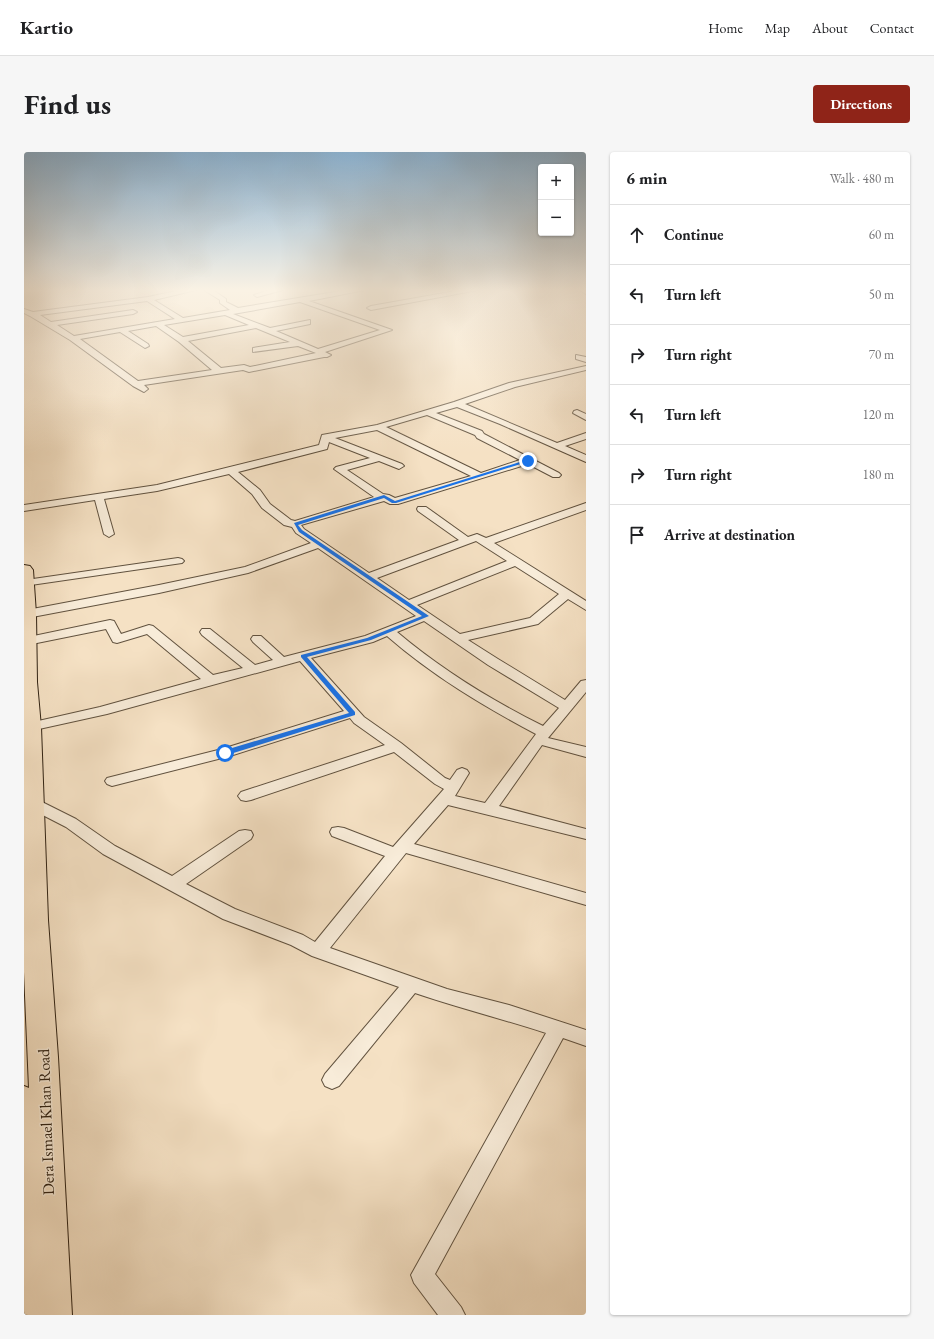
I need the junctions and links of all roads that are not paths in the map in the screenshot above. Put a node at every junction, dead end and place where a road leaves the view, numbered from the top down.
1 (82, 344) edge
2 (142, 344) edge
3 (187, 344) edge
4 (291, 344) edge
5 (302, 344) edge
6 (350, 344) edge
7 (145, 346) dead end
8 (256, 350) dead end
9 (324, 354) junction
10 (584, 363) edge
11 (219, 371) junction
12 (136, 384) junction
13 (145, 390) dead end
14 (457, 404) junction
15 (586, 411) edge
16 (430, 412) junction
17 (586, 417) edge
18 (378, 427) junction
19 (586, 436) edge
20 (325, 437) junction
21 (556, 446) junction
22 (377, 459) junction
23 (586, 459) edge
24 (528, 461) junction
25 (399, 466) dead end
26 (231, 471) junction
27 (556, 475) dead end
28 (480, 476) junction
29 (99, 498) junction
30 (382, 498) junction
31 (586, 506) edge
32 (24, 508) edge
33 (422, 509) dead end
34 (295, 524) junction
35 (109, 534) dead end
36 (467, 541) junction
37 (486, 542) junction
38 (320, 544) junction
39 (178, 561) dead end
40 (515, 562) junction
41 (25, 577) edge
42 (368, 577) junction
43 (567, 594) junction
44 (409, 604) junction
45 (586, 606) edge
46 (27, 614) junction
47 (426, 616) junction
48 (389, 630) junction
49 (206, 632) dead end
50 (459, 638) junction
51 (256, 639) dead end
52 (27, 641) junction
53 (303, 656) junction
54 (282, 662) junction
55 (253, 669) junction
56 (211, 680) junction
57 (586, 684) edge
58 (567, 707) junction
59 (353, 713) junction
60 (30, 727) junction
61 (542, 737) junction
62 (396, 746) junction
63 (586, 752) edge
64 (462, 773) dead end
65 (112, 781) dead end
66 (448, 793) junction
67 (246, 796) dead end
68 (28, 804) edge
69 (489, 808) junction
70 (338, 832) dead end
71 (586, 834) edge
72 (245, 835) dead end
73 (400, 851) junction
74 (173, 884) junction
75 (586, 899) edge
76 (318, 951) junction
77 (412, 984) junction
78 (558, 1030) junction
79 (586, 1038) edge
80 (332, 1080) dead end
81 (24, 1100) edge
82 (34, 1249) edge
83 (30, 1315) edge
84 (54, 1315) edge
85 (453, 1315) edge

1 - 12 street
2 - 7 street
3 - 11 street
4 - 8 street
5 - 9 street
6 - 9 street
9 - 11 street
10 - 14 street
11 - 12 street
12 - 13 street
14 - 16 street
14 - 21 street
15 - 17 street
16 - 18 street
16 - 24 street
18 - 20 street
18 - 28 street
19 - 21 street
20 - 22 street
20 - 26 street
21 - 23 street
22 - 25 street
22 - 30 street
24 - 27 street
24 - 28 street
26 - 29 street
26 - 34 street
28 - 30 street
29 - 32 street
29 - 35 street
30 - 34 street
31 - 37 street
33 - 36 street
34 - 38 street
36 - 37 street
36 - 42 street
37 - 40 street
38 - 42 street
38 - 46 street
39 - 41 street
40 - 43 street
40 - 44 street
41 - 46 highway, Dera Ismael Khan Road
42 - 44 street
43 - 45 street
43 - 50 street
44 - 47 street
46 - 52 highway, Dera Ismael Khan Road
47 - 48 street
47 - 50 street
48 - 53 street
48 - 61 street
49 - 55 street
50 - 58 street
51 - 54 street
52 - 56 street
52 - 60 highway, Dera Ismael Khan Road
53 - 54 street
53 - 59 street
54 - 55 street
55 - 56 street
56 - 60 street
57 - 58 street
58 - 61 street
59 - 62 street
59 - 65 street
60 - 68 highway, Dera Ismael Khan Road
61 - 63 street
61 - 69 street
62 - 66 street
62 - 67 street
64 - 66 street
66 - 69 street
66 - 73 street
68 - 74 street
68 - 82 highway, Dera Ismael Khan Road
69 - 71 street
70 - 73 street
72 - 74 street
73 - 75 street
73 - 76 street
74 - 76 street
76 - 77 street
77 - 78 street
77 - 80 street
78 - 79 street
78 - 85 street
81 - 82 highway, Dera Ismael Khan Road
82 - 83 highway, Dera Ismael Khan Road
82 - 84 highway, Dera Ismael Khan Road

